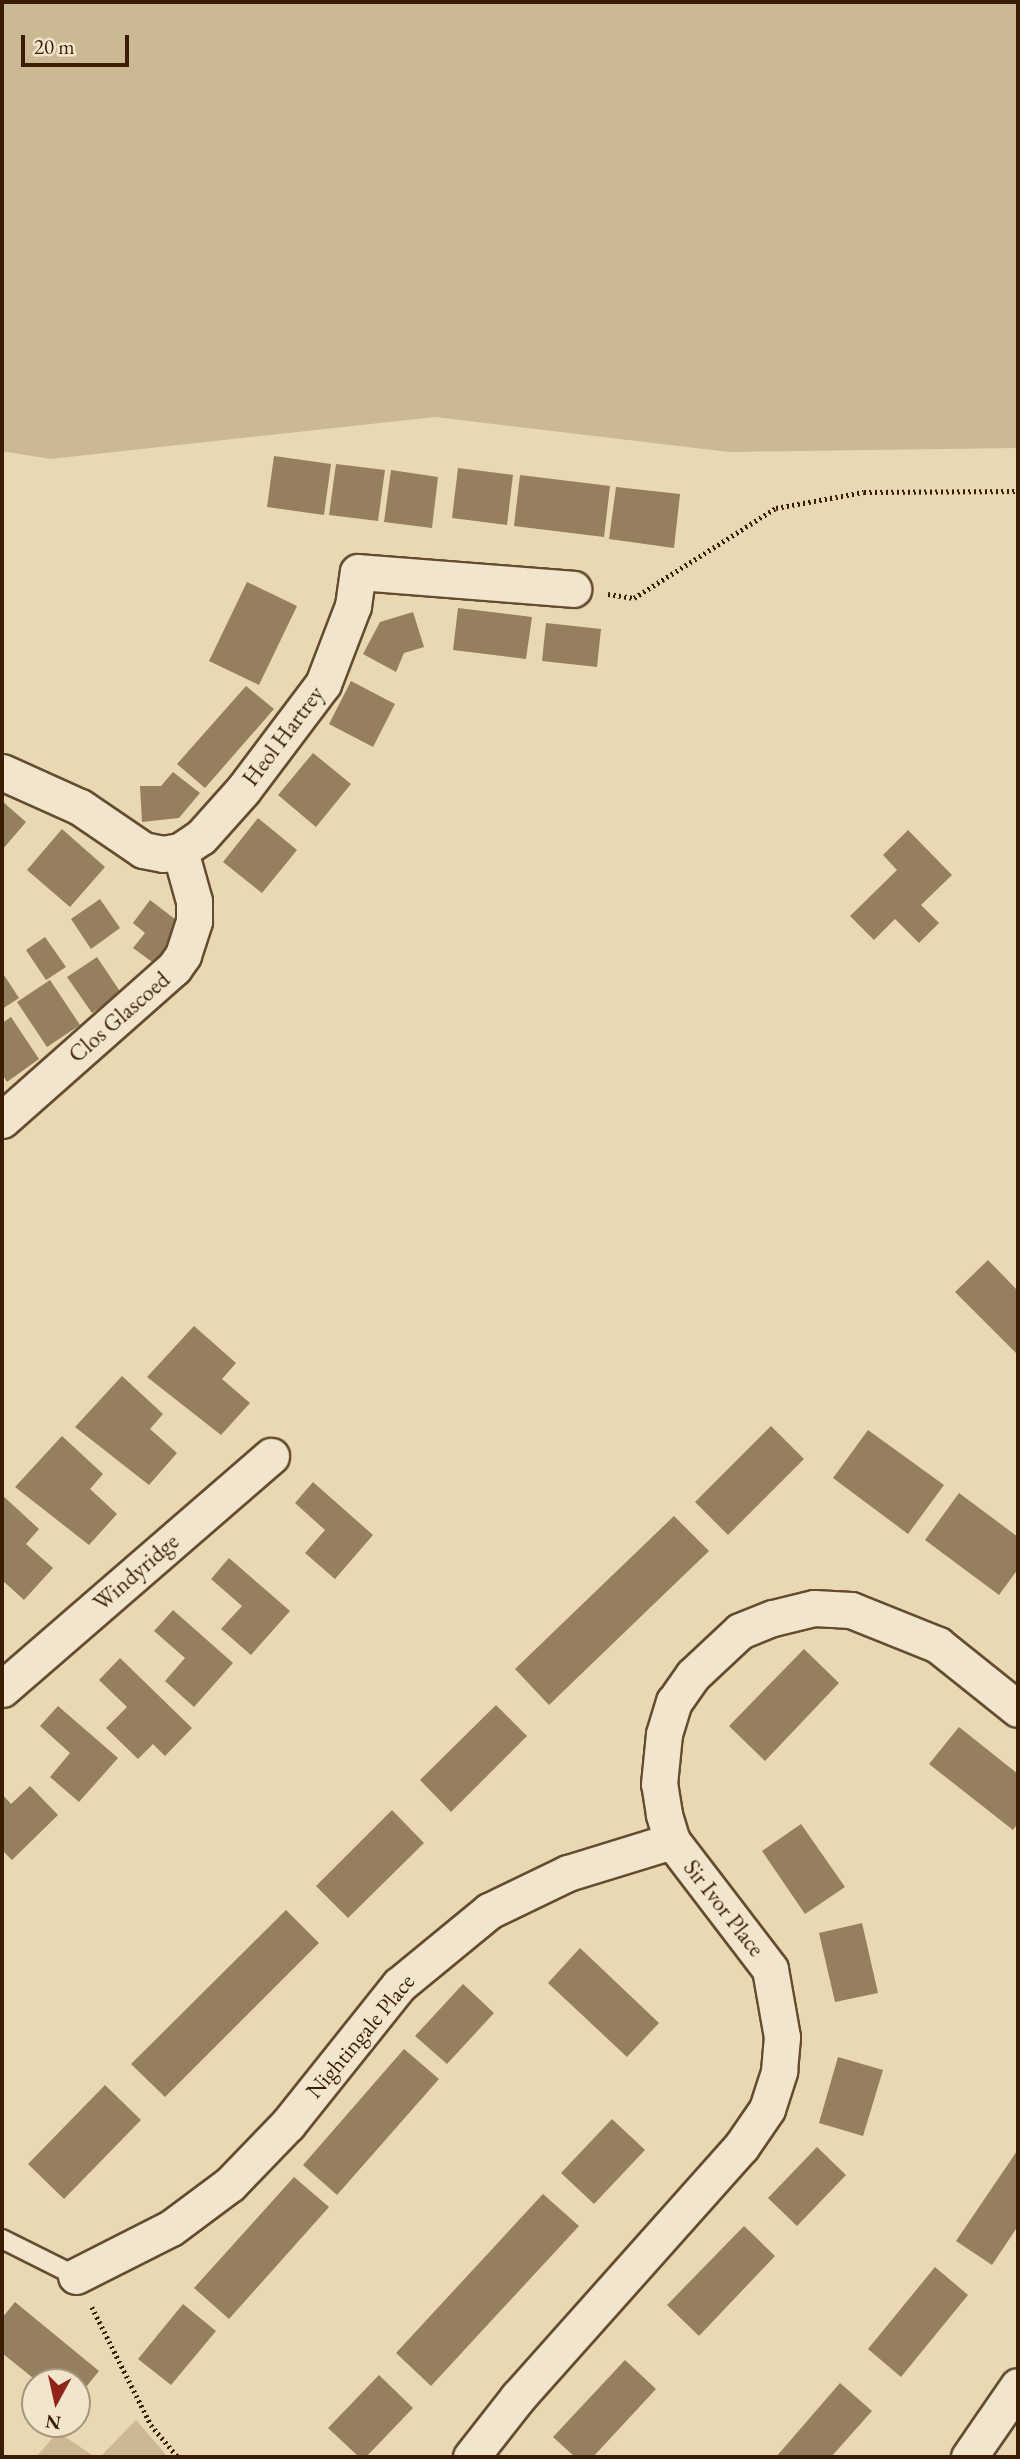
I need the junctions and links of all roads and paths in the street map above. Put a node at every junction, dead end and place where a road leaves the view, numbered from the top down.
1 (1018, 491) edge
2 (573, 589) joint
3 (2, 772) edge
4 (180, 851) junction
5 (2, 1120) edge
6 (271, 1456) dead end
7 (2, 1689) edge
8 (1018, 1709) edge
9 (672, 1841) junction
10 (2, 2239) edge
11 (76, 2276) junction
12 (1018, 2386) edge
13 (984, 2452) edge
14 (178, 2457) edge
15 (471, 2457) edge

1 - 2 path
2 - 4 street, Heol Hartrey
3 - 4 street
4 - 5 street, Clos Glascoed
6 - 7 street, Windyridge
8 - 9 street, Sir Ivor Place
9 - 11 street, Nightingale Place
9 - 15 street, Sir Ivor Place
10 - 11 lane
11 - 14 path
12 - 13 street

